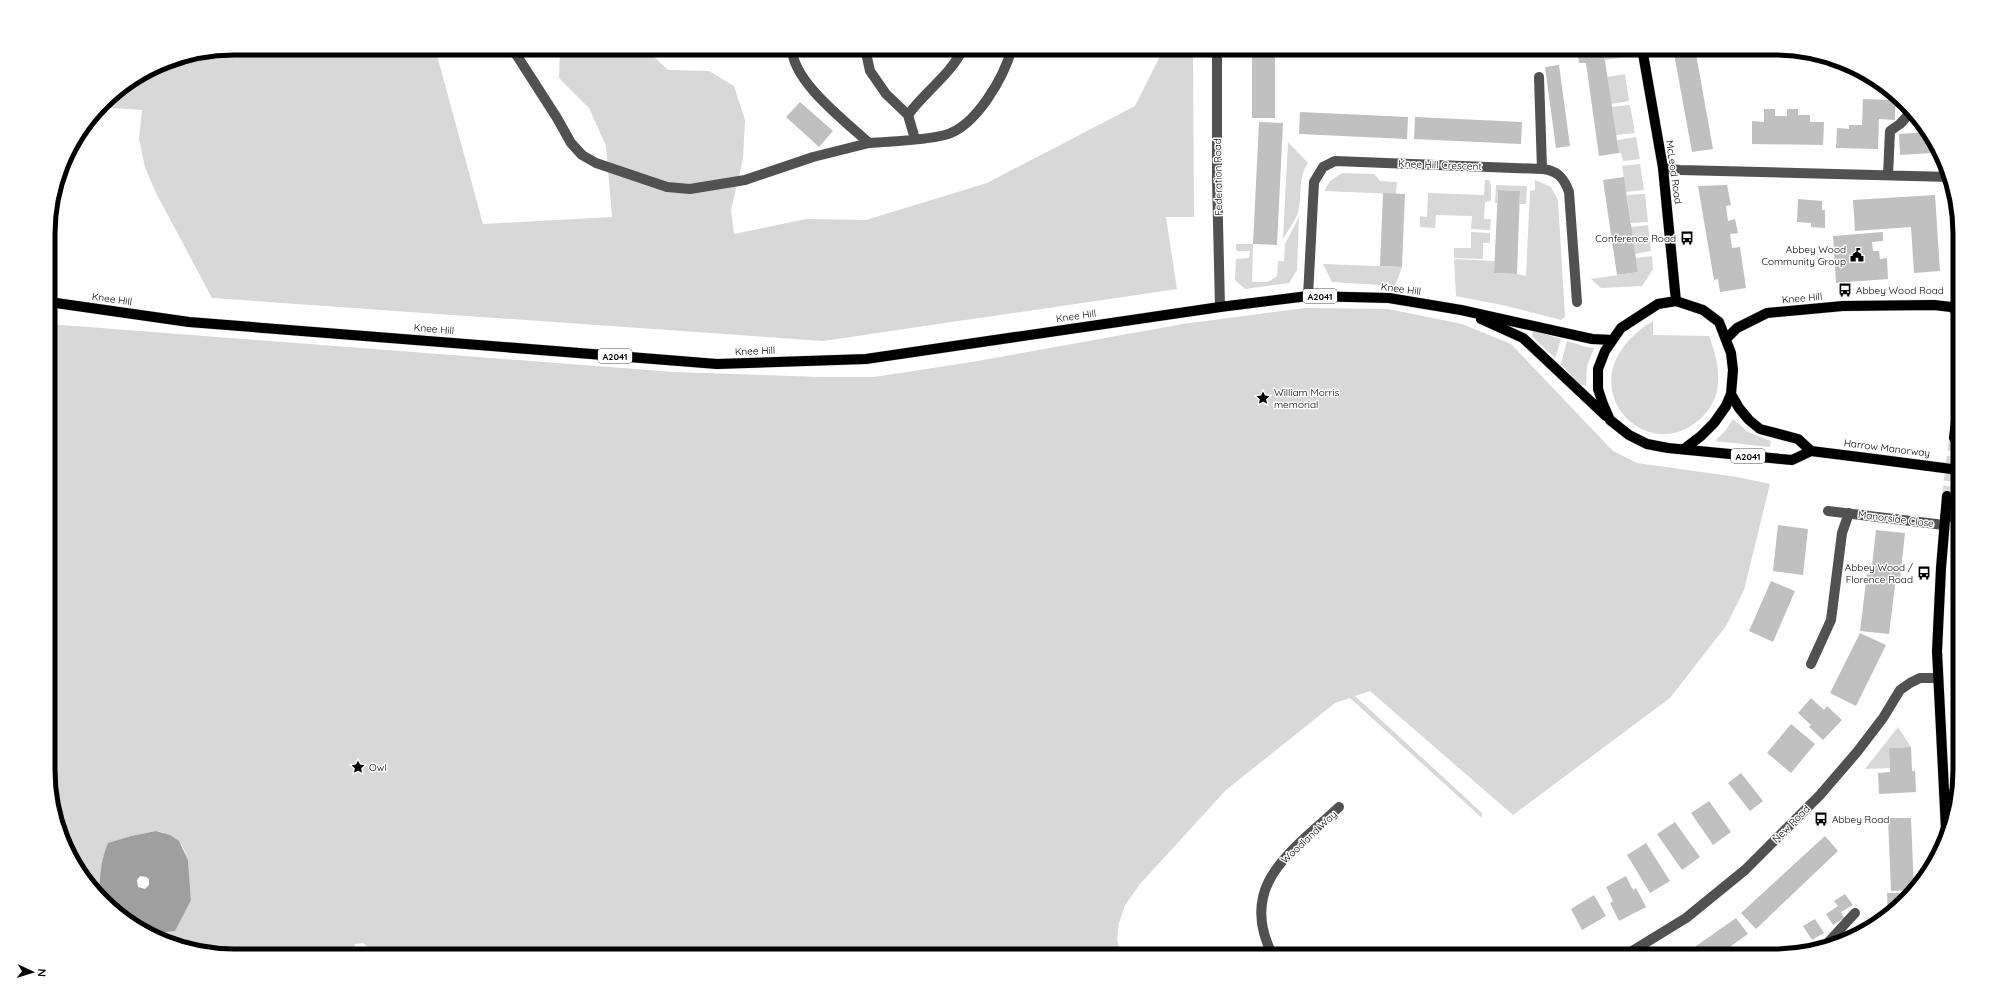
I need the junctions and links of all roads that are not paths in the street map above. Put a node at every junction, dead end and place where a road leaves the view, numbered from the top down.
1 (516, 55) edge
2 (793, 55) edge
3 (867, 55) edge
4 (958, 55) edge
5 (1009, 55) edge
6 (1217, 55) edge
7 (1643, 55) edge
8 (1539, 77) dead end
9 (908, 115) junction
10 (1908, 115) edge
11 (915, 139) junction
12 (869, 143) junction
13 (1663, 168) junction
14 (1542, 169) junction
15 (1888, 175) junction
16 (1944, 177) edge
17 (1308, 296) junction
18 (1676, 301) junction
19 (1577, 302) dead end
20 (55, 303) edge
21 (1220, 307) junction
22 (1953, 309) edge
23 (1461, 310) junction
24 (1727, 338) junction
25 (1612, 340) junction
26 (1732, 394) junction
27 (1610, 420) junction
28 (1684, 449) junction
29 (1811, 450) junction
30 (1953, 469) edge
31 (1947, 496) tunnel mouth
32 (1828, 511) dead end
33 (1849, 513) junction
34 (1953, 519) edge
35 (1945, 521) junction
36 (1811, 664) dead end
37 (1938, 678) junction
38 (1340, 808) dead end
39 (1946, 821) edge
40 (1855, 913) dead end
41 (1830, 941) edge
42 (1269, 949) edge
43 (1635, 949) edge

1 - 12 street
2 - 12 street
3 - 9 street
4 - 9 street
5 - 11 street
6 - 21 street, Federation Road
7 - 13 main road, McLeod Road
8 - 14 street
9 - 11 street
10 - 15 street
11 - 12 street
13 - 15 street
13 - 18 main road, McLeod Road
14 - 17 street, Knee Hill Crescent
14 - 19 street, Knee Hill Crescent
15 - 16 street
17 - 21 main road, Knee Hill / A2041
17 - 23 main road, Knee Hill / A2041
18 - 24 main road
18 - 25 main road
20 - 21 main road, Knee Hill / A2041
22 - 24 main road, Knee Hill
23 - 25 main road, Knee Hill / A2041
23 - 27 main road, Knee Hill / A2041
24 - 26 main road
25 - 27 main road
26 - 28 main road
26 - 29 main road, Harrow Manorway
27 - 28 main road, Knee Hill / A2041
28 - 29 main road, A2041
29 - 30 main road, Harrow Manorway, bridge
31 - 35 main road
32 - 33 street, Manorside Close
33 - 35 street, Manorside Close
33 - 36 street, Manorside Close
34 - 35 street, Manorside Close
35 - 37 main road
37 - 39 main road
37 - 43 street, New Road
38 - 42 street, Woodland Way
40 - 41 street

